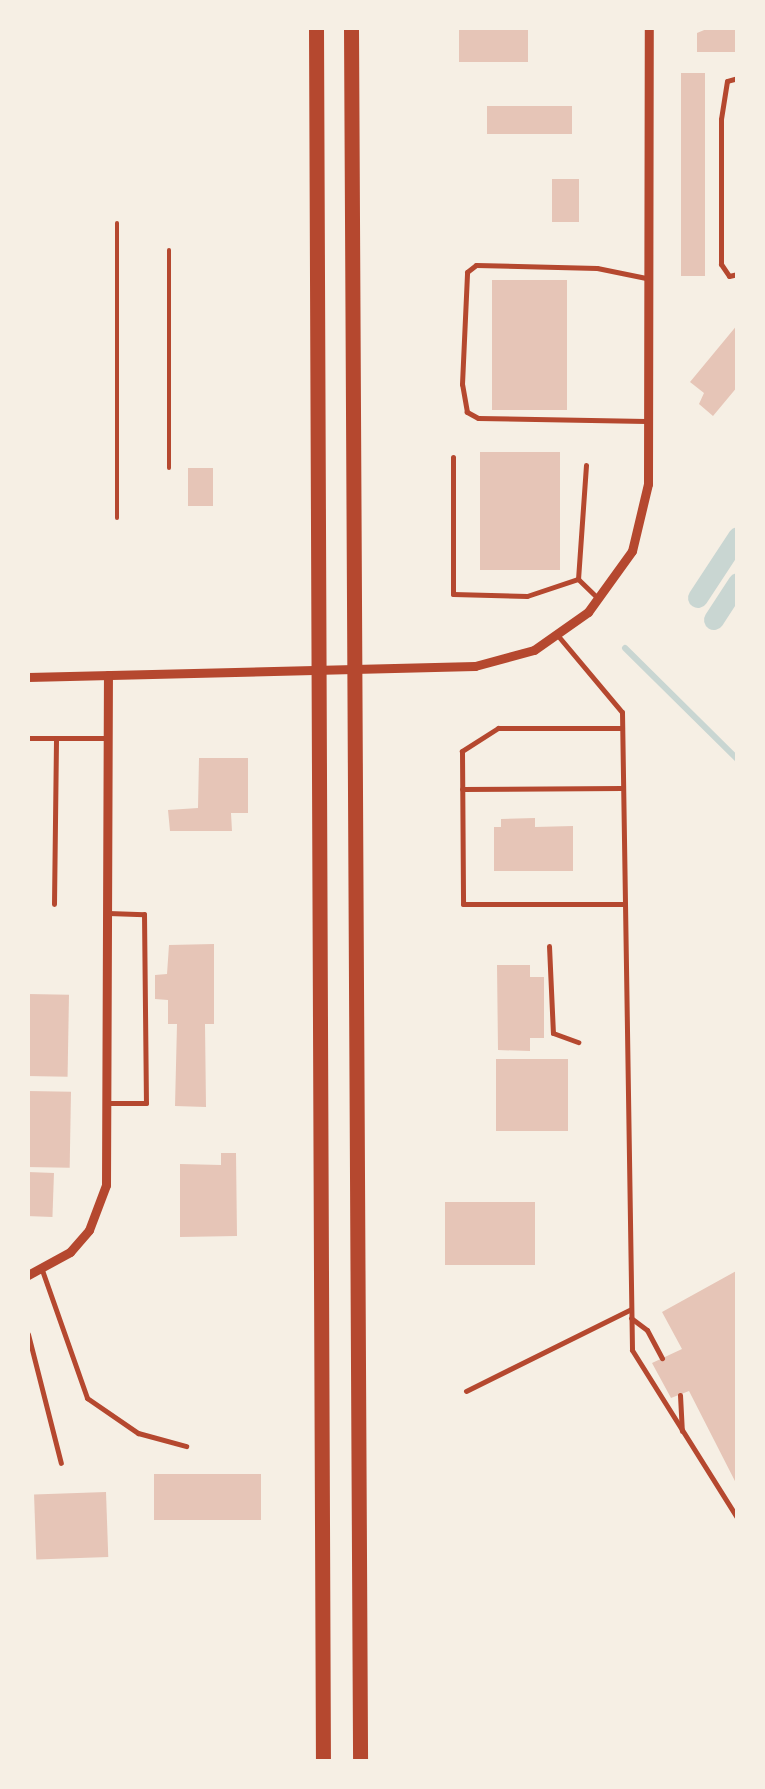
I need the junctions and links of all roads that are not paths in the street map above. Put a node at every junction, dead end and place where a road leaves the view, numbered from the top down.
1 (316, 28) edge
2 (351, 28) edge
3 (649, 28) edge
4 (738, 78) edge
5 (738, 274) edge
6 (650, 278) junction
7 (649, 421) junction
8 (453, 457) dead end
9 (586, 464) dead end
10 (578, 579) junction
11 (600, 600) junction
12 (559, 637) junction
13 (318, 670) junction
14 (354, 670) junction
15 (108, 675) junction
16 (28, 677) edge
17 (622, 728) junction
18 (28, 738) edge
19 (56, 738) junction
20 (108, 738) junction
21 (622, 788) junction
22 (462, 789) junction
23 (54, 904) dead end
24 (624, 904) junction
25 (108, 913) junction
26 (548, 946) dead end
27 (578, 1042) dead end
28 (110, 1103) junction
29 (42, 1270) junction
30 (28, 1276) edge
31 (631, 1309) junction
32 (631, 1318) junction
33 (28, 1334) edge
34 (662, 1358) dead end
35 (466, 1391) dead end
36 (680, 1395) dead end
37 (681, 1434) junction
38 (186, 1446) dead end
39 (61, 1463) dead end
40 (738, 1519) edge
41 (323, 1762) edge
42 (360, 1762) edge

1 - 13 main road
2 - 14 main road
3 - 6 street
4 - 5 lane
6 - 7 street
6 - 7 lane
7 - 11 street
8 - 10 lane
9 - 10 lane
10 - 11 lane
11 - 12 street
12 - 14 street
12 - 17 lane
13 - 14 street
13 - 15 street
13 - 41 main road
14 - 42 main road
15 - 16 street
15 - 20 street
17 - 21 lane
17 - 22 lane
18 - 19 lane
19 - 20 lane
19 - 23 lane
20 - 25 street
21 - 22 lane
21 - 24 lane
22 - 24 lane
24 - 31 lane
25 - 28 street
25 - 28 lane
26 - 27 lane
28 - 29 street
29 - 30 street
29 - 38 lane
31 - 32 lane
31 - 35 lane
32 - 34 lane
32 - 37 lane
33 - 39 lane
36 - 37 lane
37 - 40 lane

